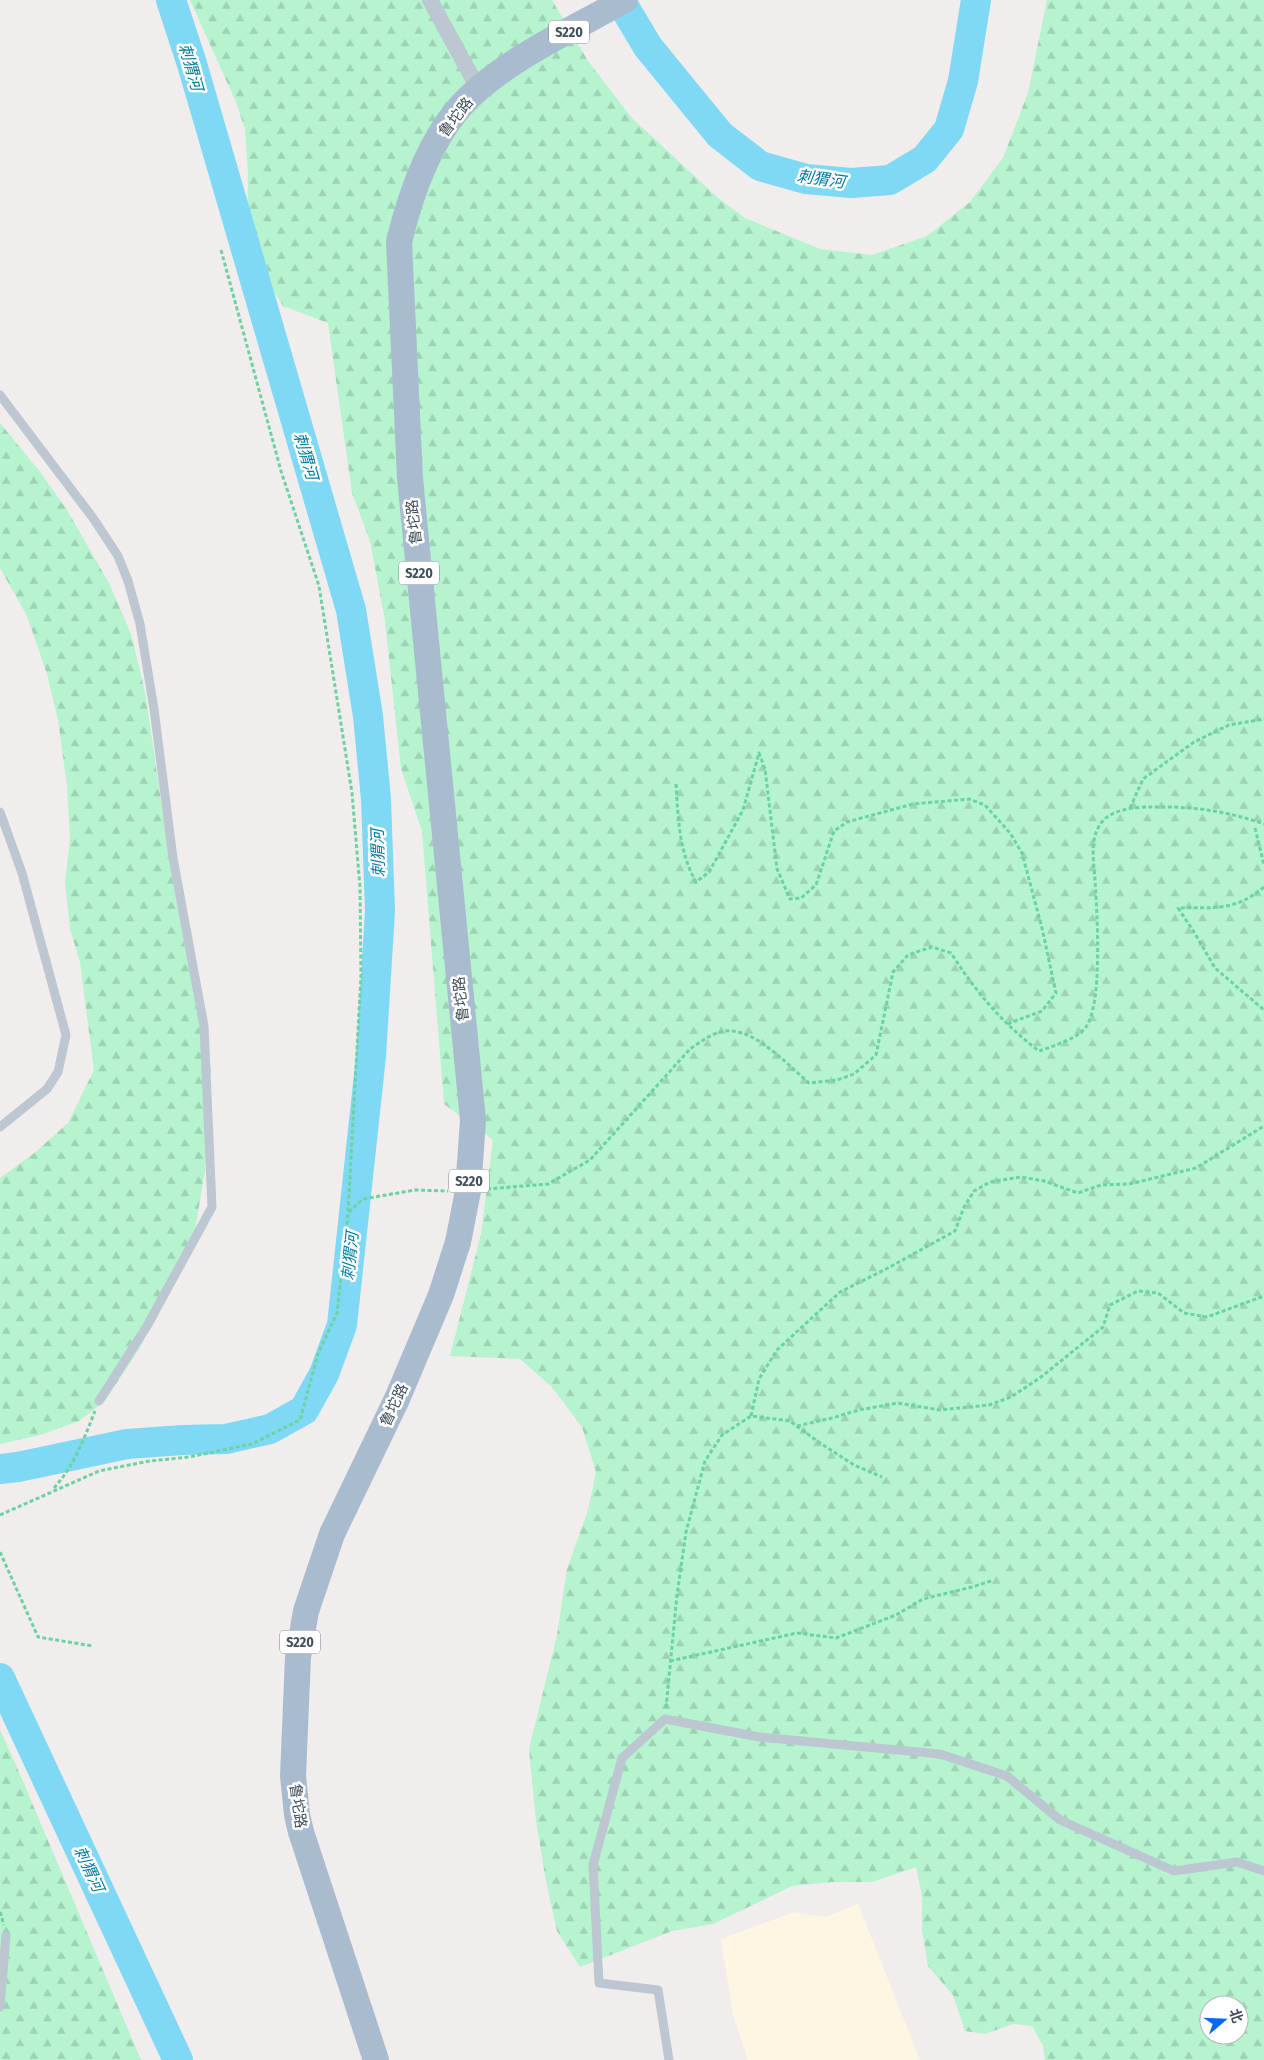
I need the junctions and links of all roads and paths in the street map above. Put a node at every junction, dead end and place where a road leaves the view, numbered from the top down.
1 (430, 0) edge
2 (625, 0) edge
3 (479, 90) junction
4 (221, 250) dead end
5 (0, 395) edge
6 (1264, 719) edge
7 (676, 784) dead end
8 (1130, 808) junction
9 (0, 812) edge
10 (1264, 824) edge
11 (1255, 828) dead end
12 (1264, 865) edge
13 (1264, 887) edge
14 (1264, 1010) edge
15 (1007, 1024) junction
16 (1264, 1126) edge
17 (0, 1127) edge
18 (482, 1189) dead end
19 (454, 1192) dead end
20 (348, 1213) junction
21 (1264, 1296) edge
22 (99, 1401) joint
23 (751, 1416) junction
24 (797, 1426) junction
25 (882, 1477) dead end
26 (52, 1490) junction
27 (0, 1515) edge
28 (0, 1552) edge
29 (991, 1581) dead end
30 (93, 1646) dead end
31 (670, 1661) junction
32 (665, 1719) junction
33 (1264, 1870) edge
34 (6, 1936) dead end
35 (0, 2007) edge
36 (376, 2060) edge
37 (669, 2060) edge

1 - 3 street
2 - 3 main road, 鲁坨路 / S220
3 - 36 main road, 鲁坨路 / S220, bridge
4 - 20 path
5 - 22 lane
6 - 8 path
7 - 15 path
8 - 10 path
8 - 15 path
9 - 17 lane
11 - 12 path
13 - 14 path
15 - 18 path
16 - 23 path
19 - 20 path
20 - 26 path
21 - 24 path
22 - 26 path
23 - 24 path
23 - 31 path
24 - 25 path
26 - 27 path
28 - 30 path
29 - 31 path
31 - 32 path
32 - 33 lane
32 - 37 lane
34 - 35 lane

